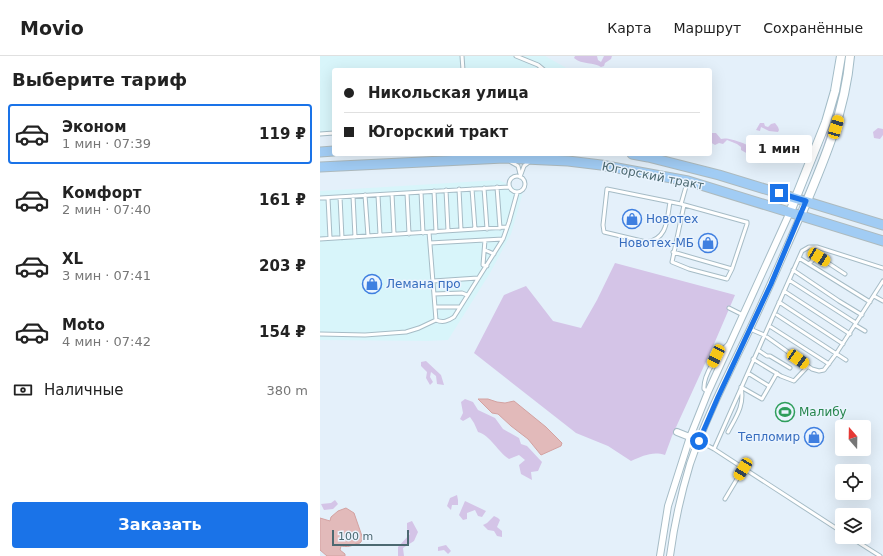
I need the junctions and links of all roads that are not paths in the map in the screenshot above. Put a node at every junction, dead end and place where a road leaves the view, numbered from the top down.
1 (462, 56) edge
2 (516, 56) edge
3 (841, 56) edge
4 (850, 56) edge
5 (463, 68) edge
6 (542, 68) edge
7 (332, 133) edge
8 (320, 134) edge
9 (332, 151) edge
10 (320, 152) edge
11 (643, 156) edge
12 (504, 158) junction
13 (538, 159) junction
14 (320, 167) edge
15 (520, 176) junction
16 (688, 181) junction
17 (497, 187) junction
18 (509, 187) junction
19 (484, 188) junction
20 (472, 189) junction
21 (446, 190) junction
22 (459, 190) junction
23 (434, 191) junction
24 (421, 192) junction
25 (516, 192) junction
26 (407, 193) junction
27 (392, 194) junction
28 (365, 195) junction
29 (378, 195) junction
30 (353, 196) junction
31 (340, 197) junction
32 (320, 198) edge
33 (328, 198) junction
34 (795, 198) junction
35 (806, 201) junction
36 (670, 202) junction
37 (683, 204) junction
38 (790, 212) junction
39 (801, 215) junction
40 (883, 225) edge
41 (507, 227) junction
42 (500, 228) junction
43 (475, 229) junction
44 (487, 229) junction
45 (461, 230) junction
46 (448, 231) junction
47 (429, 232) junction
48 (436, 232) junction
49 (423, 233) junction
50 (394, 234) junction
51 (409, 234) junction
52 (380, 235) junction
53 (368, 236) junction
54 (355, 237) junction
55 (330, 238) junction
56 (342, 238) junction
57 (320, 239) edge
58 (503, 239) junction
59 (485, 240) junction
60 (883, 241) edge
61 (430, 243) junction
62 (485, 250) junction
63 (673, 252) junction
64 (494, 254) junction
65 (799, 258) junction
66 (809, 264) junction
67 (487, 266) junction
68 (883, 268) edge
69 (732, 269) junction
70 (793, 270) junction
71 (845, 274) dead end
72 (478, 278) junction
73 (789, 280) junction
74 (433, 281) junction
75 (883, 281) edge
76 (784, 291) junction
77 (434, 294) junction
78 (467, 295) junction
79 (874, 296) junction
80 (883, 301) edge
81 (779, 302) junction
82 (870, 302) junction
83 (459, 307) junction
84 (436, 308) junction
85 (729, 308) dead end
86 (743, 315) junction
87 (776, 315) dead end
88 (862, 315) junction
89 (436, 320) junction
90 (856, 324) junction
91 (771, 327) dead end
92 (750, 329) junction
93 (865, 331) dead end
94 (320, 334) edge
95 (850, 334) junction
96 (765, 336) junction
97 (843, 344) junction
98 (758, 350) junction
99 (836, 354) junction
100 (754, 359) junction
101 (846, 360) dead end
102 (829, 364) junction
103 (808, 366) junction
104 (790, 368) dead end
105 (748, 373) junction
106 (776, 373) junction
107 (769, 386) junction
108 (741, 387) junction
109 (677, 432) dead end
110 (728, 432) dead end
111 (690, 437) junction
112 (699, 441) junction
113 (714, 449) junction
114 (743, 469) junction
115 (725, 499) dead end
116 (835, 528) edge
117 (861, 544) edge
118 (660, 556) edge
119 (670, 556) edge
120 (880, 556) edge

1 - 5 lane
2 - 6 lane
3 - 34 street
4 - 35 street
7 - 8 lane
9 - 10 main road
11 - 34 main road, Югорский тракт
12 - 13 main road, Югорский тракт
12 - 14 main road, Югорский тракт
12 - 15 lane
13 - 15 lane
13 - 16 main road, Югорский тракт
15 - 18 lane
15 - 25 lane
16 - 37 lane
16 - 38 main road, Югорский тракт
17 - 18 lane
17 - 19 lane
17 - 42 lane
18 - 25 lane
19 - 20 lane
19 - 44 lane
20 - 22 lane
20 - 43 lane
21 - 22 lane
21 - 23 lane
21 - 46 lane
22 - 45 lane
23 - 24 lane
23 - 48 lane
24 - 26 lane
24 - 49 lane
25 - 41 lane
26 - 27 lane
26 - 51 lane
27 - 29 lane
27 - 50 lane
28 - 29 lane
28 - 30 lane
28 - 53 lane
29 - 52 lane
30 - 31 lane
30 - 54 lane
31 - 33 lane
31 - 56 lane
32 - 33 lane
33 - 55 lane
34 - 35 main road, Югорский тракт
34 - 38 street
35 - 39 street
35 - 40 main road, Югорский тракт
36 - 36 lane
36 - 37 lane
37 - 63 lane
37 - 69 lane
38 - 39 main road, Югорский тракт
38 - 86 street
39 - 60 main road, Югорский тракт
39 - 92 street
41 - 42 lane
41 - 58 lane
42 - 44 lane
43 - 44 lane
43 - 45 lane
45 - 46 lane
46 - 48 lane
47 - 48 lane
47 - 49 lane
47 - 61 lane
49 - 51 lane
50 - 51 lane
50 - 52 lane
52 - 53 lane
53 - 54 lane
54 - 56 lane
55 - 56 lane
55 - 57 lane
58 - 59 lane
58 - 64 lane
59 - 61 lane
59 - 62 lane
61 - 74 lane
62 - 64 lane
62 - 67 lane
63 - 69 lane
63 - 69 lane
64 - 67 lane
65 - 66 lane
65 - 68 lane
65 - 70 lane
66 - 71 lane
66 - 82 lane
67 - 72 lane
70 - 73 lane
70 - 88 lane
72 - 74 lane
72 - 78 lane
73 - 76 lane
73 - 90 lane
74 - 77 lane
75 - 79 lane
76 - 81 lane
76 - 95 lane
77 - 78 lane
77 - 84 lane
78 - 83 lane
79 - 80 lane
79 - 82 lane
81 - 96 lane
81 - 97 lane
82 - 88 lane
83 - 84 lane
83 - 89 lane
84 - 89 lane
85 - 86 lane
86 - 111 street
87 - 99 lane
88 - 90 lane
89 - 94 lane
90 - 93 lane
90 - 95 lane
91 - 102 lane
92 - 96 lane
92 - 112 street
95 - 97 lane
96 - 98 lane
96 - 103 lane
97 - 99 lane
98 - 100 lane
98 - 104 lane
99 - 101 lane
99 - 102 lane
100 - 105 lane
100 - 106 lane
102 - 103 lane
103 - 106 lane
105 - 107 lane
105 - 108 lane
106 - 107 lane
107 - 108 lane
108 - 110 lane
108 - 113 lane
109 - 111 street
111 - 112 street
111 - 118 street
112 - 113 lane
112 - 119 street
113 - 114 lane
114 - 115 lane
114 - 116 lane
117 - 120 lane

